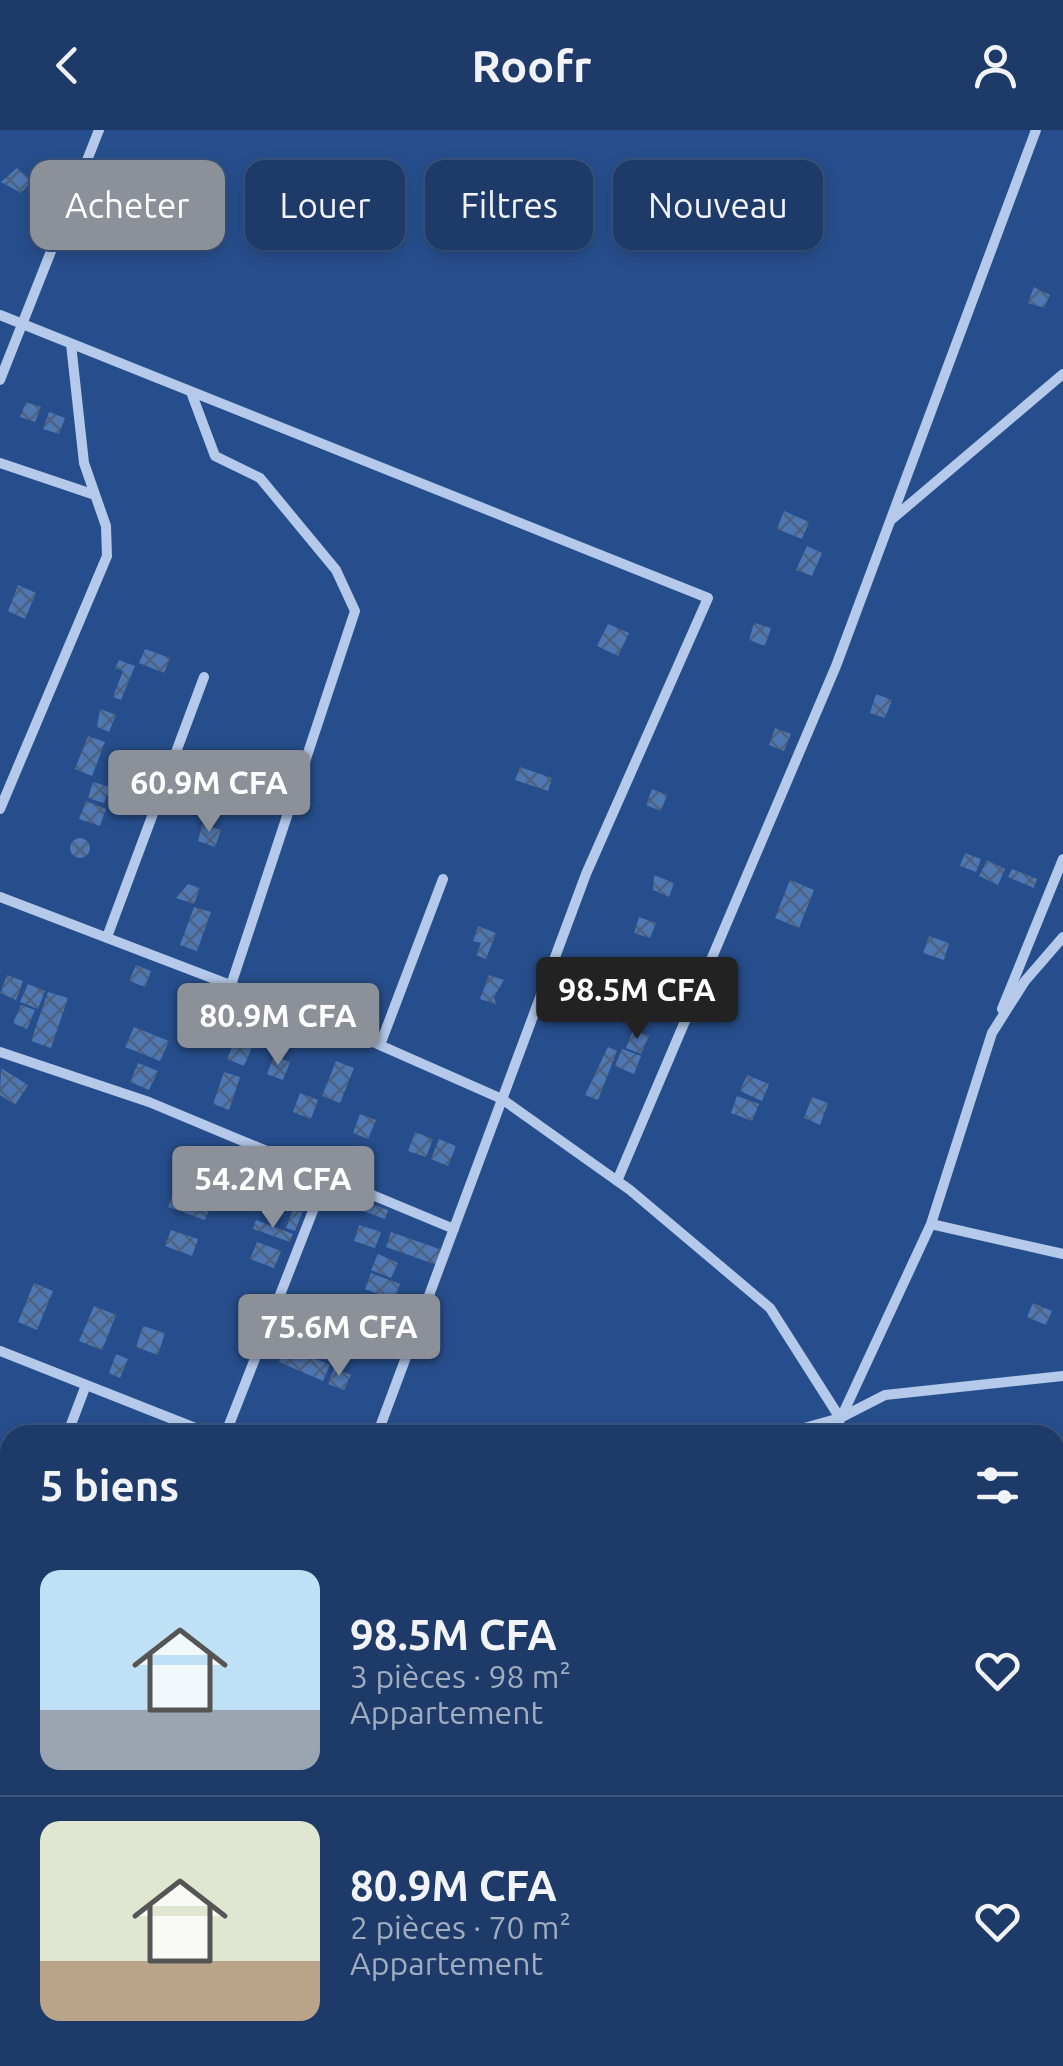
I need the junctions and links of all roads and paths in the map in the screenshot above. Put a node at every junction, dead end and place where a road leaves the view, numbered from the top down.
1 (99, 130) edge
2 (1036, 130) edge
3 (0, 315) edge
4 (23, 324) junction
5 (71, 344) junction
6 (1063, 374) edge
7 (0, 380) edge
8 (191, 392) junction
9 (0, 463) edge
10 (95, 495) junction
11 (890, 521) junction
12 (204, 678) dead end
13 (0, 810) edge
14 (1063, 860) edge
15 (443, 879) dead end
16 (0, 897) edge
17 (1063, 936) edge
18 (106, 937) junction
19 (231, 985) junction
20 (992, 1033) junction
21 (380, 1045) junction
22 (0, 1052) edge
23 (502, 1098) junction
24 (327, 1174) junction
25 (618, 1181) junction
26 (931, 1224) junction
27 (454, 1228) junction
28 (1063, 1254) edge
29 (0, 1351) edge
30 (1063, 1376) edge
31 (86, 1385) junction
32 (840, 1418) junction
33 (71, 1425) edge
34 (188, 1425) edge
35 (228, 1425) edge
36 (382, 1425) edge
37 (815, 1425) edge
38 (837, 1425) edge

1 - 4 street
2 - 11 street
3 - 4 street
4 - 5 street
4 - 7 street
5 - 8 street
5 - 10 street
6 - 11 street
8 - 19 street
8 - 23 street
9 - 10 street
10 - 13 street
11 - 25 street
12 - 18 street
14 - 20 street
15 - 21 street
16 - 18 street
17 - 20 street
18 - 19 street
19 - 21 street
20 - 26 street
21 - 23 street
22 - 24 street
23 - 25 street
23 - 27 street
24 - 27 street
24 - 35 street
25 - 32 street
26 - 28 street
26 - 32 street
27 - 36 street
29 - 31 street
30 - 32 street
31 - 33 street
31 - 34 street
32 - 37 street
32 - 38 street

